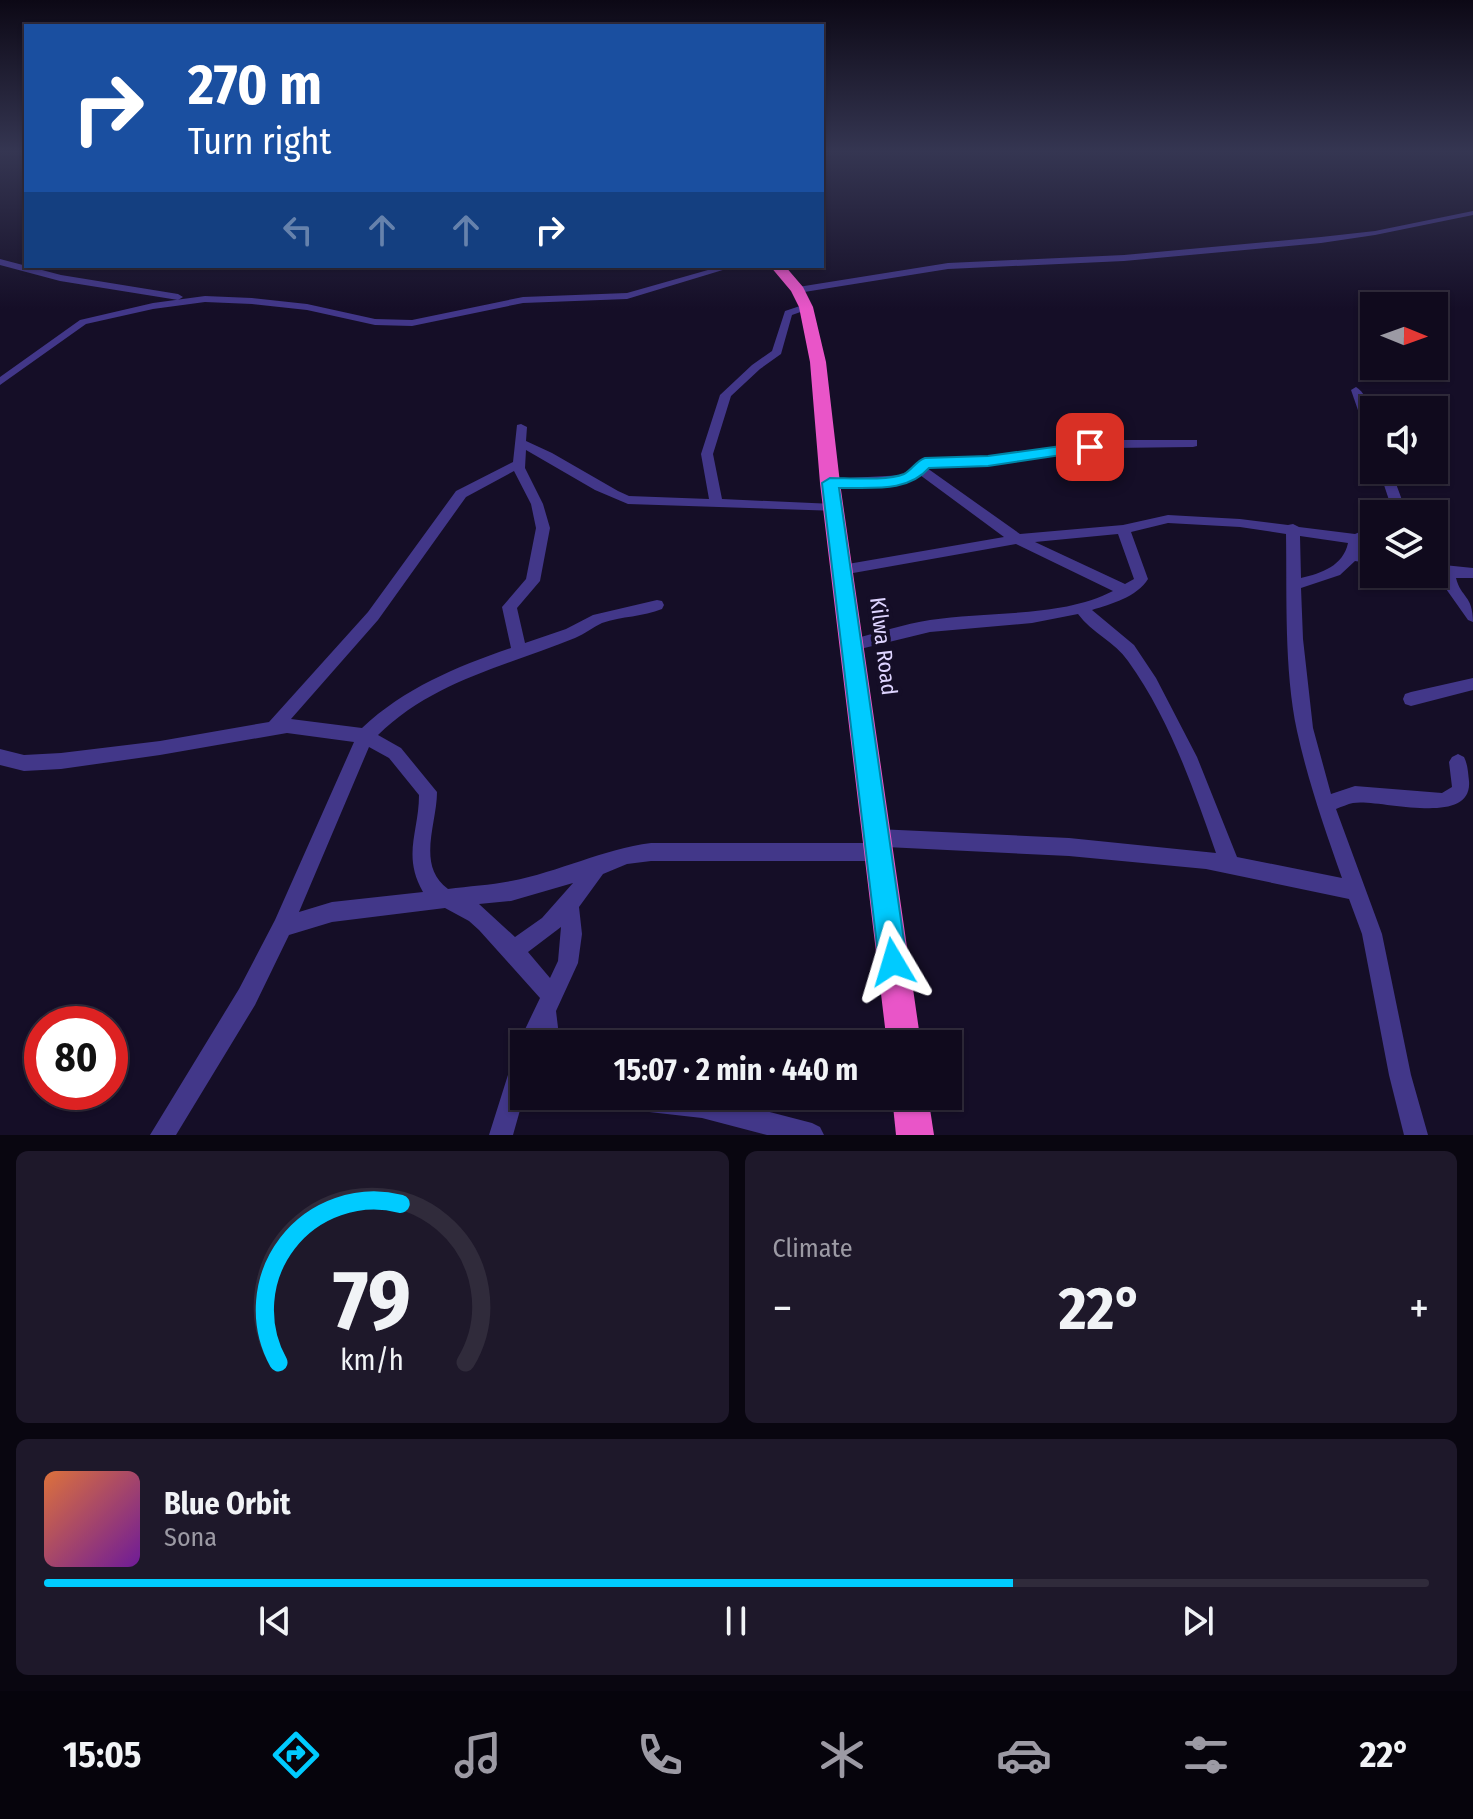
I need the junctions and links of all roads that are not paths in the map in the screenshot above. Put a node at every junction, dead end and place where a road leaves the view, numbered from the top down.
1 (1473, 213) edge
2 (0, 262) edge
3 (725, 268) edge
4 (779, 268) edge
5 (802, 298) junction
6 (194, 299) junction
7 (0, 367) edge
8 (18, 368) junction
9 (0, 382) edge
10 (1356, 390) dead end
11 (1360, 401) edge
12 (521, 427) dead end
13 (520, 443) junction
14 (1193, 443) dead end
15 (519, 464) junction
16 (921, 470) junction
17 (830, 483) junction
18 (716, 504) junction
19 (834, 508) junction
20 (1293, 528) junction
21 (1123, 529) junction
22 (1360, 537) edge
23 (1017, 539) junction
24 (1356, 539) junction
25 (1353, 556) junction
26 (1360, 557) edge
27 (842, 570) junction
28 (1448, 571) edge
29 (1454, 572) junction
30 (1473, 573) edge
31 (1296, 584) junction
32 (1124, 590) junction
33 (657, 605) dead end
34 (1082, 608) junction
35 (1473, 616) edge
36 (852, 645) junction
37 (519, 649) junction
38 (1473, 684) edge
39 (1411, 699) dead end
40 (276, 725) junction
41 (365, 736) junction
42 (0, 757) edge
43 (1458, 762) dead end
44 (1325, 805) junction
45 (878, 845) junction
46 (1229, 862) junction
47 (596, 867) junction
48 (1357, 891) junction
49 (441, 897) junction
50 (569, 906) junction
51 (282, 927) junction
52 (511, 950) junction
53 (549, 1004) junction
54 (536, 1030) edge
55 (549, 1030) edge
56 (902, 1030) edge
57 (510, 1105) edge
58 (717, 1110) edge
59 (912, 1110) edge
60 (162, 1135) edge
61 (501, 1135) edge
62 (812, 1135) edge
63 (915, 1135) edge
64 (1416, 1135) edge

1 - 5 street
2 - 6 street
3 - 6 street
4 - 5 highway, Kilwa Road
5 - 17 highway, Kilwa Road
5 - 18 street
6 - 8 street
7 - 8 street
8 - 9 street
10 - 11 street
12 - 13 street
13 - 15 street
13 - 18 street
14 - 16 street
15 - 37 street
15 - 40 street
16 - 17 street
16 - 23 street
17 - 19 highway, Kilwa Road
18 - 19 street
19 - 27 highway, Kilwa Road
20 - 21 street
20 - 24 street
20 - 31 street
21 - 23 street
21 - 32 street
22 - 24 street
23 - 27 street
23 - 32 street
24 - 25 street
25 - 26 street
25 - 31 street
27 - 36 highway, Kilwa Road
28 - 29 street
29 - 30 street
29 - 35 street
31 - 44 street
32 - 34 street
33 - 37 street
34 - 36 street
34 - 46 street
36 - 45 highway, Kilwa Road
37 - 41 street
38 - 39 street
40 - 41 street
40 - 42 street
41 - 49 street
41 - 51 street
43 - 44 street
44 - 48 street
45 - 46 street
45 - 47 street
45 - 56 highway, Kilwa Road
46 - 48 street
47 - 49 street
47 - 50 street
48 - 64 street
49 - 51 street
49 - 52 street
50 - 52 street
50 - 53 street
51 - 60 street
52 - 53 street
53 - 54 street
53 - 55 street
57 - 61 street
58 - 62 street
59 - 63 highway

